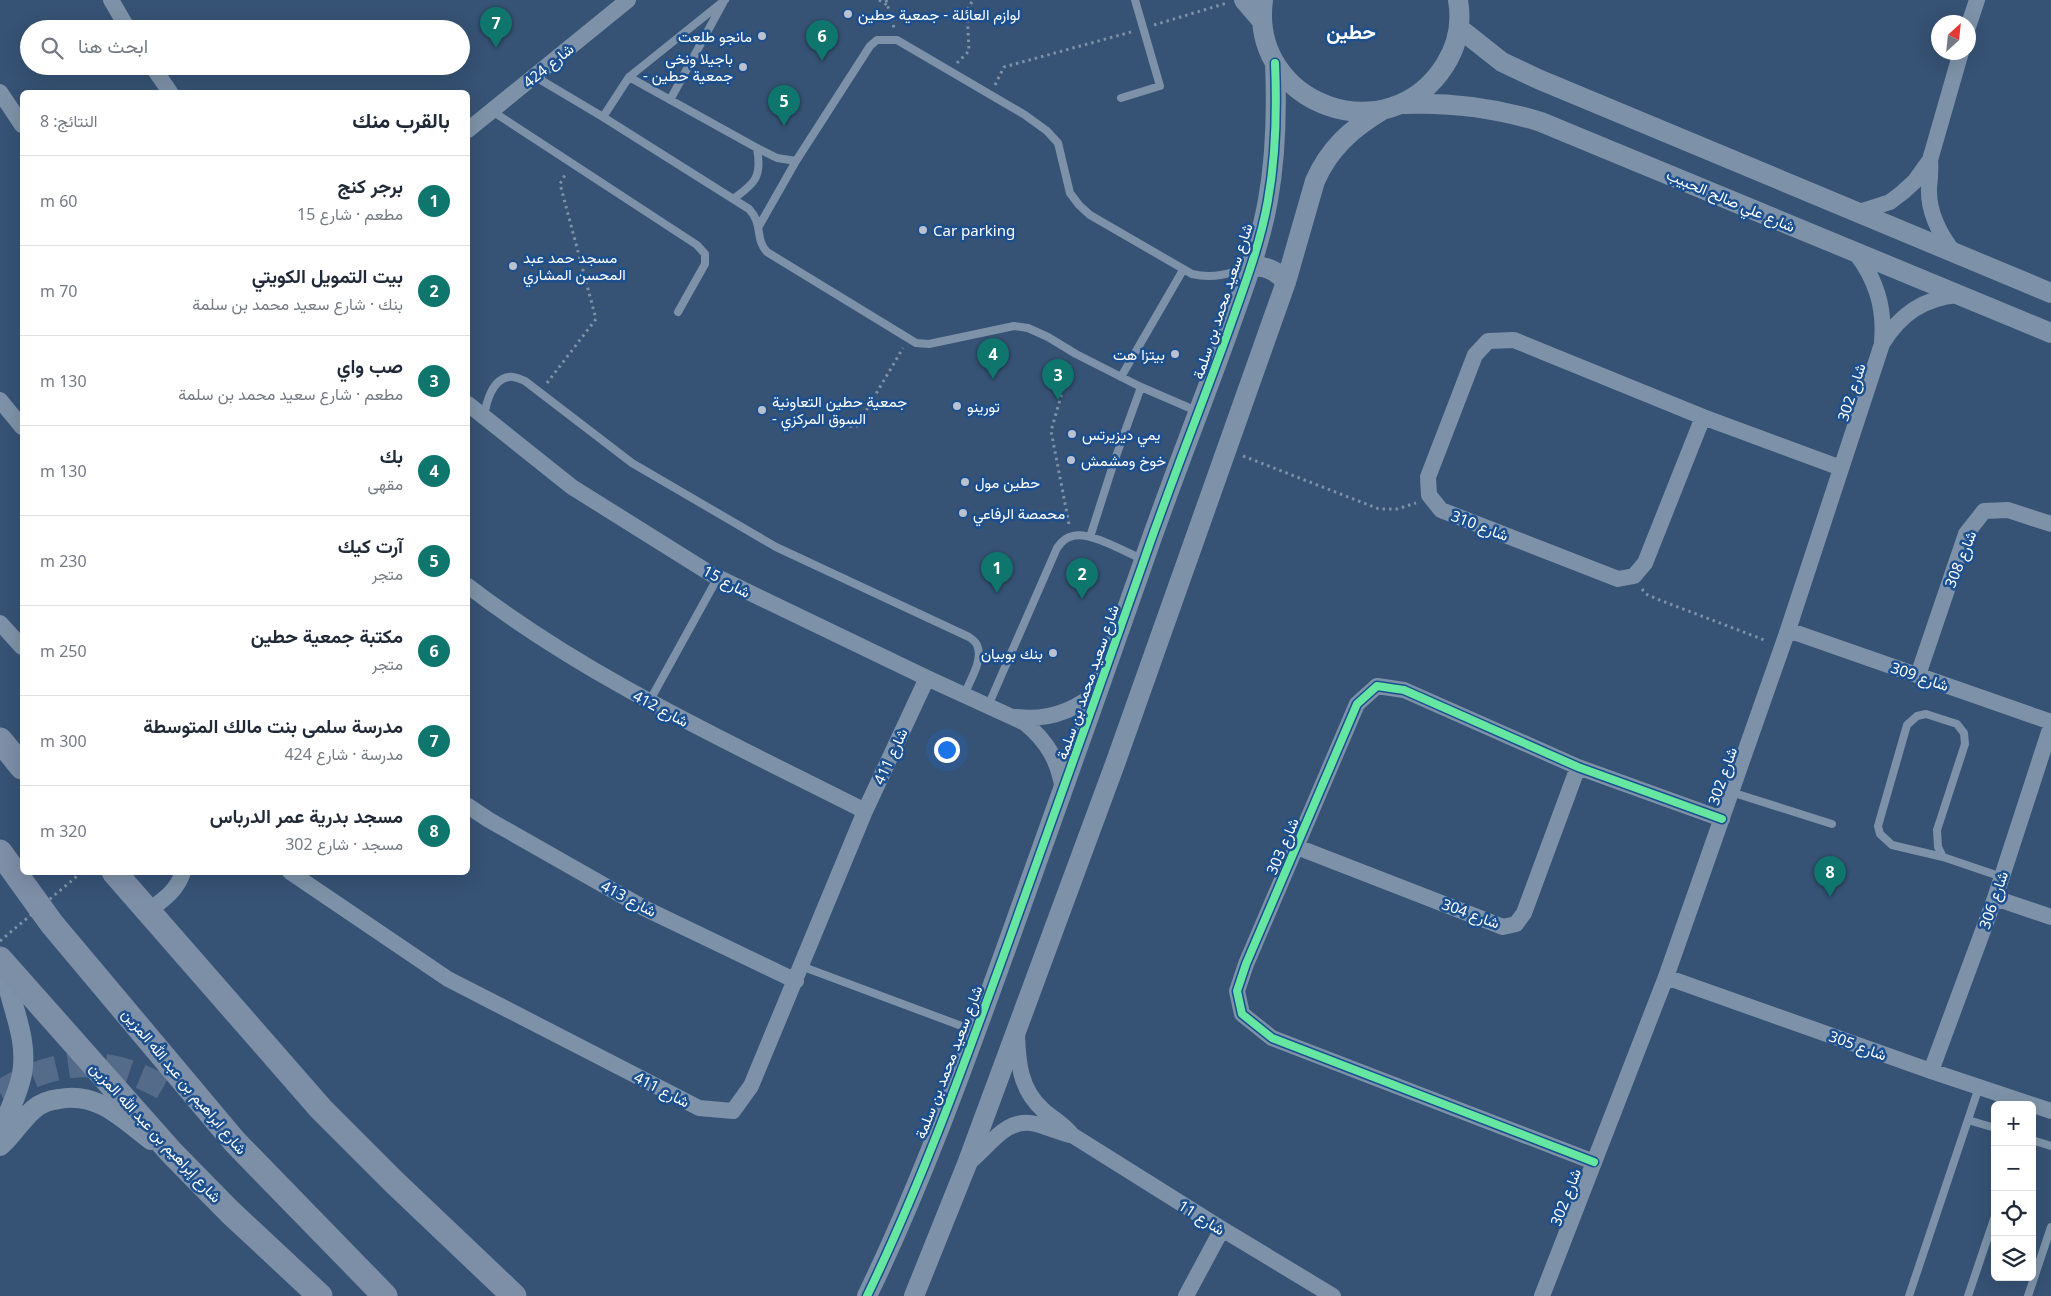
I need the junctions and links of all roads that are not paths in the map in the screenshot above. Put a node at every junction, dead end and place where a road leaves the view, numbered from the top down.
1 (111, 0) edge
2 (725, 0) edge
3 (1135, 0) edge
4 (1263, 0) edge
5 (1458, 0) edge
6 (1976, 0) edge
7 (1236, 1) edge
8 (621, 2) edge
9 (1972, 15) edge
10 (123, 20) edge
11 (1262, 21) junction
12 (1459, 28) junction
13 (1959, 60) edge
14 (1275, 63) junction
15 (158, 75) edge
16 (534, 76) junction
17 (629, 78) junction
18 (169, 90) edge
19 (0, 92) edge
20 (1121, 98) dead end
21 (670, 100) junction
22 (1402, 104) junction
23 (492, 111) junction
24 (1381, 111) junction
25 (603, 117) junction
26 (20, 122) edge
27 (470, 128) edge
28 (757, 148) junction
29 (1930, 160) junction
30 (796, 161) junction
31 (733, 199) junction
32 (1859, 212) junction
33 (759, 226) junction
34 (1855, 252) junction
35 (1955, 254) junction
36 (1251, 266) junction
37 (1183, 270) junction
38 (1286, 282) junction
39 (2051, 293) edge
40 (1958, 295) junction
41 (678, 312) dead end
42 (2051, 333) edge
43 (1882, 344) junction
44 (1121, 378) junction
45 (1141, 387) junction
46 (0, 400) edge
47 (470, 406) edge
48 (1200, 412) junction
49 (1703, 416) junction
50 (484, 417) junction
51 (20, 425) edge
52 (1841, 468) junction
53 (2051, 524) edge
54 (1090, 537) junction
55 (1144, 560) junction
56 (718, 577) junction
57 (470, 588) edge
58 (0, 623) edge
59 (1788, 630) junction
60 (20, 645) edge
61 (1918, 675) junction
62 (927, 678) junction
63 (1099, 690) junction
64 (964, 695) junction
65 (648, 702) junction
66 (988, 706) junction
67 (1011, 716) junction
68 (2051, 722) edge
69 (2051, 726) edge
70 (0, 740) edge
71 (20, 765) edge
72 (1578, 767) junction
73 (1063, 791) junction
74 (1731, 792) junction
75 (470, 807) edge
76 (865, 811) junction
77 (1722, 819) junction
78 (1832, 824) dead end
79 (1297, 847) junction
80 (0, 852) edge
81 (1943, 857) junction
82 (117, 875) edge
83 (182, 875) edge
84 (294, 875) edge
85 (2002, 877) junction
86 (1995, 898) junction
87 (148, 911) junction
88 (2051, 917) edge
89 (1, 955) edge
90 (799, 974) junction
91 (1666, 977) junction
92 (976, 1031) junction
93 (1016, 1032) junction
94 (1931, 1071) junction
95 (1979, 1087) junction
96 (171, 1092) tunnel mouth
97 (2051, 1111) edge
98 (1968, 1120) junction
99 (1991, 1127) edge
100 (1072, 1135) junction
101 (0, 1136) edge
102 (2036, 1141) edge
103 (235, 1142) junction
104 (0, 1146) edge
105 (2051, 1146) edge
106 (172, 1154) junction
107 (1594, 1162) junction
108 (968, 1164) junction
109 (2051, 1227) edge
110 (1991, 1228) edge
111 (1222, 1229) junction
112 (320, 1296) edge
113 (386, 1296) edge
114 (514, 1296) edge
115 (867, 1296) edge
116 (914, 1296) edge
117 (1186, 1296) edge
118 (1333, 1296) edge
119 (1542, 1296) edge
120 (1909, 1296) edge
121 (1968, 1296) edge
122 (2028, 1296) edge

1 - 10 street
2 - 17 lane
2 - 21 lane
3 - 20 lane
4 - 11 street
5 - 12 street
6 - 9 street
7 - 11 street
8 - 16 street, شارع 424
11 - 14 street
12 - 22 street
12 - 32 street
13 - 29 street
14 - 24 street
14 - 36 street, شارع سعيد محمد بن سلمة
15 - 18 street
16 - 23 street, شارع 424
16 - 25 lane
17 - 21 lane
17 - 25 lane
19 - 26 street
21 - 28 lane
22 - 24 street
22 - 34 street, شارع علي صالح الحبيب
23 - 27 street, شارع 424
23 - 41 lane
24 - 38 street
25 - 31 lane
28 - 30 lane
28 - 31 lane
29 - 32 street
29 - 35 street
30 - 33 lane
30 - 37 lane
31 - 33 lane
32 - 35 street
33 - 44 lane
34 - 40 street, شارع علي صالح الحبيب
34 - 43 street, شارع 302
35 - 39 street
36 - 37 lane
36 - 38 street
36 - 48 street, شارع سعيد محمد بن سلمة
37 - 44 lane
38 - 93 street
40 - 42 street, شارع علي صالح الحبيب
40 - 43 street, شارع 302
43 - 52 street, شارع 302
44 - 45 lane
45 - 48 lane
45 - 54 lane
46 - 51 street
47 - 50 street, شارع 15
48 - 55 street, شارع سعيد محمد بن سلمة
49 - 49 street, شارع 310
49 - 52 street
50 - 56 street, شارع 15
50 - 64 lane
52 - 59 street, شارع 302
53 - 61 street, شارع 308
54 - 55 lane
54 - 66 lane
55 - 63 street, شارع سعيد محمد بن سلمة
56 - 62 street, شارع 15
56 - 65 lane
57 - 65 street, شارع 412
58 - 60 street
59 - 61 street, شارع 309
59 - 74 street, شارع 302
61 - 68 street, شارع 309
62 - 64 street, شارع 15
62 - 76 street, شارع 411
63 - 67 street, شارع 15
63 - 73 street, شارع سعيد محمد بن سلمة
64 - 66 street, شارع 15
65 - 76 street, شارع 412
66 - 67 street, شارع 15
67 - 73 street, شارع 15
69 - 85 street, شارع 306
70 - 71 main road
72 - 77 street, شارع 303
72 - 79 street, شارع 303
72 - 79 street, شارع 304
73 - 92 street, شارع سعيد محمد بن سلمة
74 - 77 street, شارع 302
74 - 78 lane
75 - 90 street, شارع 413
76 - 90 street, شارع 411
77 - 91 street, شارع 302
79 - 107 street, شارع 303
80 - 103 main road, شارع ابراهيم بن عبد الله المزين
81 - 81 lane
81 - 85 lane
82 - 87 main road
83 - 87 street
84 - 90 street, شارع 411
85 - 86 street, شارع 306
86 - 88 street
86 - 94 street, شارع 306
87 - 114 main road
89 - 101 street
89 - 106 main road, شارع إبراهيم بن عبد الله المزين
90 - 92 lane
91 - 94 street, شارع 305
91 - 107 street, شارع 302
92 - 115 street, شارع سعيد محمد بن سلمة
93 - 100 street, شارع 11
93 - 108 street
94 - 95 street, شارع 305
95 - 97 street, شارع 305
95 - 98 lane
96 - 103 main road
98 - 99 lane
98 - 120 lane
100 - 108 street, شارع 11
100 - 111 street, شارع 11
102 - 105 lane
103 - 113 main road, شارع ابراهيم بن عبد الله المزين
104 - 106 street
106 - 112 main road, شارع إبراهيم بن عبد الله المزين
107 - 119 street, شارع 302
108 - 116 street
109 - 122 lane
110 - 121 lane
111 - 117 street
111 - 118 street, شارع 11

